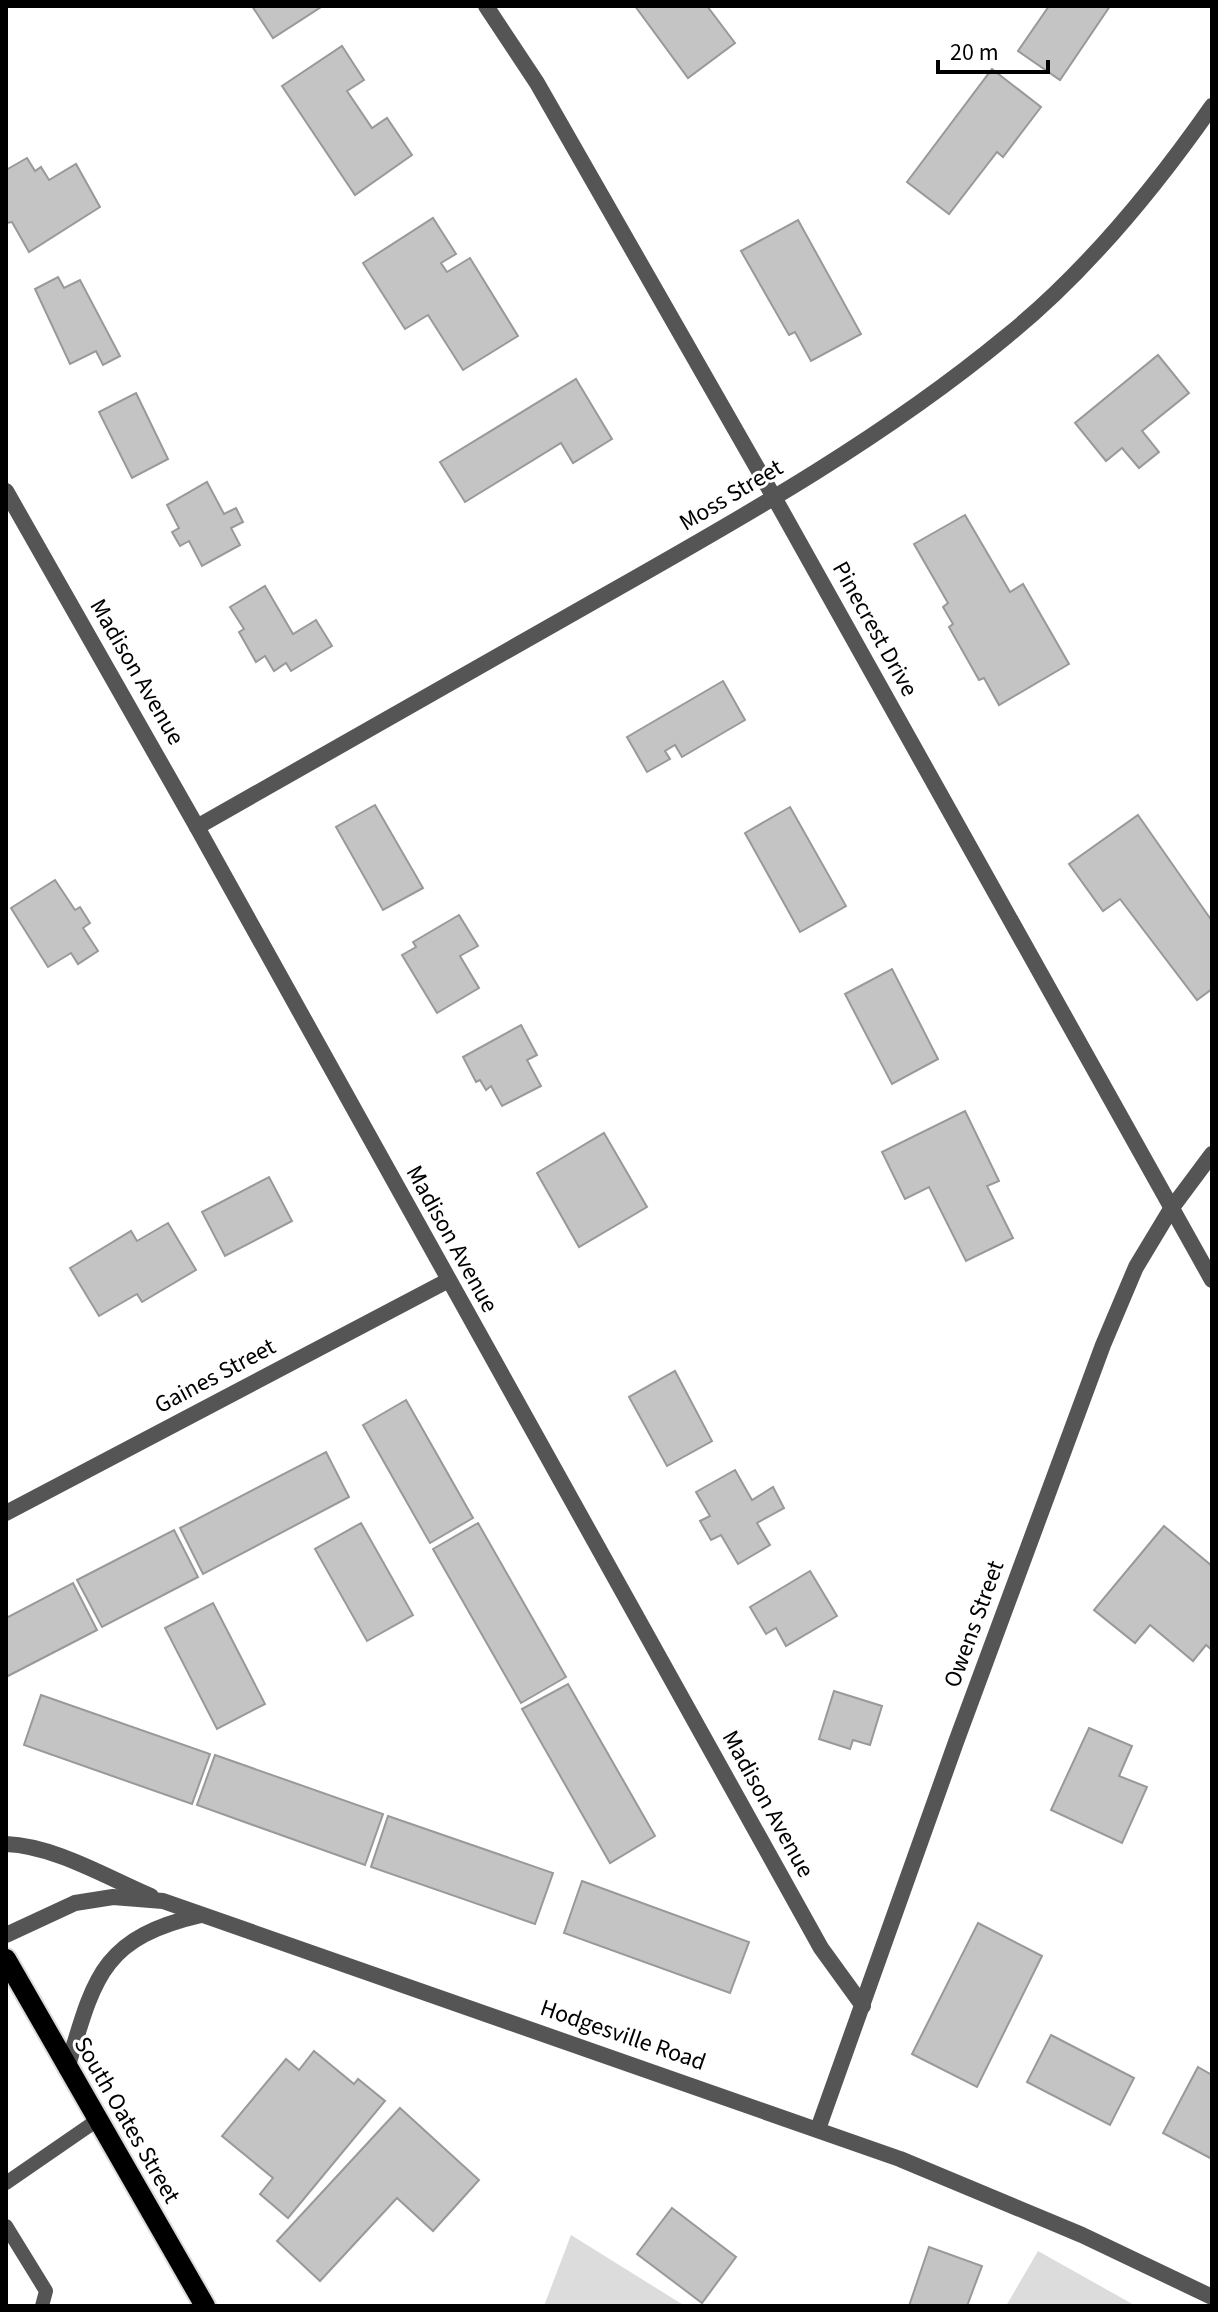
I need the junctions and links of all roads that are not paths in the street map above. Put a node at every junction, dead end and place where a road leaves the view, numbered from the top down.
1 (486, 6) edge
2 (1212, 106) edge
3 (6, 491) edge
4 (775, 499) junction
5 (197, 827) junction
6 (1212, 1154) edge
7 (1171, 1209) junction
8 (1212, 1280) edge
9 (447, 1281) junction
10 (6, 1513) edge
11 (6, 1844) edge
12 (163, 1901) junction
13 (203, 1915) junction
14 (6, 1935) edge
15 (6, 1959) edge
16 (863, 2006) junction
17 (67, 2069) junction
18 (96, 2121) junction
19 (818, 2129) junction
20 (6, 2183) edge
21 (6, 2226) edge
22 (1212, 2297) edge
23 (42, 2306) edge
24 (205, 2306) edge

1 - 4 street, Pinecrest Drive
2 - 4 street, Moss Street
3 - 5 street, Madison Avenue
4 - 5 street, Moss Street
4 - 7 street, Pinecrest Drive
5 - 9 street, Madison Avenue
6 - 7 street, Owens Street
7 - 8 street, Pinecrest Drive
7 - 16 street, Owens Street
9 - 10 street, Gaines Street
9 - 16 street, Madison Avenue
11 - 12 street
12 - 13 street, Hodgesville Road
12 - 14 street, Hodgesville Road
13 - 17 street
13 - 19 street, Hodgesville Road
15 - 17 main road, South Oates Street
16 - 19 street, Owens Street
17 - 18 main road, South Oates Street
18 - 20 lane
18 - 24 main road, South Oates Street
19 - 22 street, Hodgesville Road
21 - 23 lane

